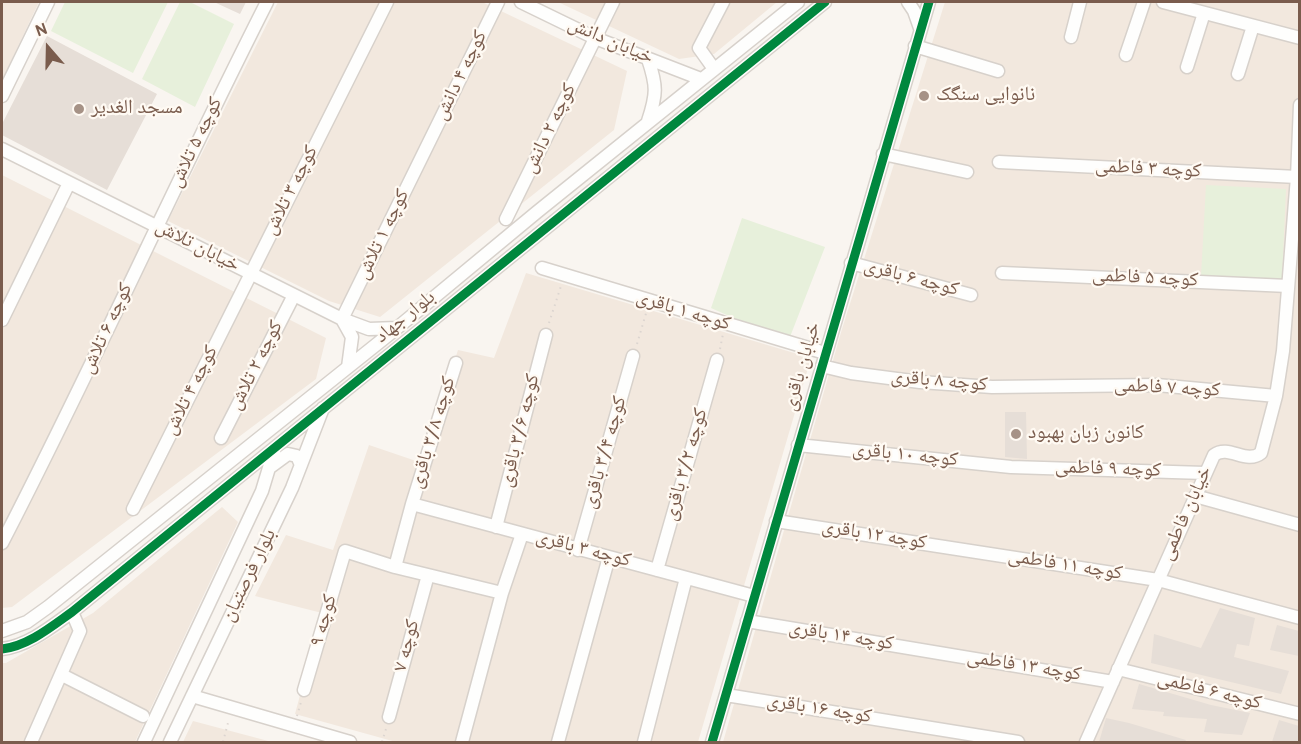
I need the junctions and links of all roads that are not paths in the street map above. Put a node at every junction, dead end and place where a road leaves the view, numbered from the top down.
1 (48, 2) edge
2 (267, 2) edge
3 (387, 2) edge
4 (498, 2) edge
5 (521, 2) edge
6 (613, 2) edge
7 (723, 2) edge
8 (798, 2) edge
9 (825, 2) edge
10 (908, 2) edge
11 (929, 2) edge
12 (1080, 2) edge
13 (1144, 2) edge
14 (1163, 2) edge
15 (1204, 13) junction
16 (1253, 26) junction
17 (920, 28) junction
18 (1071, 37) dead end
19 (596, 38) junction
20 (1299, 38) edge
21 (915, 46) junction
22 (1126, 56) dead end
23 (648, 59) junction
24 (1187, 67) dead end
25 (714, 69) junction
26 (998, 71) dead end
27 (1238, 74) dead end
28 (701, 79) junction
29 (2, 96) edge
30 (1299, 105) edge
31 (648, 122) junction
32 (2, 149) edge
33 (425, 152) joint
34 (883, 154) junction
35 (999, 162) dead end
36 (967, 172) dead end
37 (1297, 177) junction
38 (69, 183) junction
39 (506, 219) dead end
40 (156, 226) junction
41 (851, 263) junction
42 (542, 268) dead end
43 (1002, 273) dead end
44 (251, 274) junction
45 (1288, 286) junction
46 (294, 295) junction
47 (971, 295) dead end
48 (342, 319) junction
49 (2, 320) edge
50 (397, 328) junction
51 (546, 335) road end
52 (825, 353) junction
53 (633, 356) road end
54 (717, 360) road end
55 (456, 363) dead end
56 (822, 366) junction
57 (348, 367) junction
58 (1057, 386) joint
59 (1276, 396) junction
60 (324, 408) junction
61 (221, 438) dead end
62 (798, 445) junction
63 (276, 447) junction
64 (301, 465) junction
65 (1011, 467) joint
66 (269, 468) junction
67 (1205, 473) junction
68 (193, 490) junction
69 (1195, 496) junction
70 (204, 504) junction
71 (412, 504) junction
72 (133, 509) dead end
73 (776, 521) junction
74 (1299, 525) edge
75 (496, 527) junction
76 (522, 534) junction
77 (2, 543) edge
78 (578, 550) junction
79 (972, 551) joint
80 (609, 557) junction
81 (395, 567) junction
82 (657, 570) junction
83 (428, 575) junction
84 (686, 578) junction
85 (1158, 580) junction
86 (502, 594) junction
87 (754, 596) junction
88 (72, 612) junction
89 (1299, 618) edge
90 (747, 621) junction
91 (2, 631) edge
92 (2, 649) edge
93 (935, 652) joint
94 (1118, 669) junction
95 (62, 675) junction
96 (1113, 682) junction
97 (304, 690) road end
98 (726, 695) junction
99 (192, 696) junction
100 (1299, 714) edge
101 (143, 716) dead end
102 (389, 717) road end
103 (320, 738) edge
104 (31, 742) edge
105 (144, 742) edge
106 (170, 742) edge
107 (350, 742) edge
108 (462, 742) edge
109 (558, 742) edge
110 (644, 742) edge
111 (712, 742) edge
112 (1018, 742) edge
113 (1086, 742) edge

1 - 29 street
2 - 40 street, کوچه ۵ تلاش
3 - 44 street, کوچه ۳ تلاش
4 - 33 street, کوچه ۴ دانش
5 - 19 street, خیابان دانش
6 - 19 street, کوچه ۲ دانش
7 - 25 street
8 - 25 street, بلوار جهاد
9 - 60 street, بلوار جهاد
10 - 17 street
11 - 17 street, خیابان باقری
12 - 18 street
13 - 22 street
14 - 15 street
15 - 16 street
15 - 24 street
16 - 20 street
16 - 27 street
17 - 21 street, خیابان باقری
19 - 23 street, خیابان دانش
19 - 39 street, کوچه ۲ دانش
21 - 26 street
21 - 34 street, خیابان باقری
23 - 28 street, خیابان دانش
23 - 31 street
25 - 28 street, بلوار جهاد
28 - 31 street, بلوار جهاد
30 - 37 street, خیابان فاطمی
31 - 50 street, بلوار جهاد
32 - 38 street, خیابان تلاش
33 - 48 street, کوچه ۱ تلاش
34 - 36 street
34 - 41 street, خیابان باقری
35 - 37 street, کوچه ۳ فاطمی
37 - 45 street, خیابان فاطمی
38 - 40 street, خیابان تلاش
38 - 49 street
40 - 44 street, خیابان تلاش
40 - 77 street, کوچه ۶ تلاش
41 - 47 street, کوچه ۶ باقری
41 - 52 street, خیابان باقری
42 - 52 street, کوچه ۱ باقری
43 - 45 street, کوچه ۵ فاطمی
44 - 46 street, خیابان تلاش
44 - 72 street, کوچه ۴ تلاش
45 - 59 street, خیابان فاطمی
46 - 48 street, خیابان تلاش
46 - 61 street, کوچه ۲ تلاش
48 - 50 street, خیابان تلاش
48 - 57 street
50 - 57 street, بلوار جهاد
51 - 75 street, کوچه ۳/۶ باقری
52 - 56 street, خیابان باقری
53 - 78 street, کوچه ۳/۴ باقری
54 - 82 street, کوچه ۳/۲ باقری
55 - 71 street, کوچه ۳/۸ باقری
56 - 58 street, کوچه ۸ باقری
56 - 62 street, خیابان باقری
57 - 68 street, بلوار جهاد
58 - 59 street, کوچه ۷ فاطمی
59 - 67 street, خیابان فاطمی
60 - 63 street, بلوار جهاد
60 - 64 street, بلوار فرصتیان
62 - 65 street, کوچه ۱۰ باقری
62 - 73 street, خیابان باقری
63 - 66 street, بلوار فرصتیان
63 - 70 street, بلوار جهاد
64 - 66 street
64 - 99 street, بلوار فرصتیان
65 - 67 street, کوچه ۹ فاطمی
66 - 105 street, بلوار فرصتیان
67 - 69 street, خیابان فاطمی
68 - 70 street
68 - 91 street, بلوار جهاد
69 - 74 street
69 - 85 street, خیابان فاطمی
70 - 88 street, بلوار جهاد
71 - 75 street, کوچه ۳ باقری
71 - 81 street, کوچه ۳/۸ باقری
73 - 79 street, کوچه ۱۲ باقری
73 - 87 street, خیابان باقری
75 - 76 street, کوچه ۳ باقری
76 - 78 street, کوچه ۳ باقری
76 - 86 street
78 - 80 street, کوچه ۳ باقری
79 - 85 street, کوچه ۱۱ فاطمی
80 - 82 street, کوچه ۳ باقری
80 - 109 street
81 - 83 street
81 - 97 street, کوچه ۹
82 - 84 street, کوچه ۳ باقری
83 - 86 street
83 - 102 street, کوچه ۷
84 - 87 street, کوچه ۳ باقری
84 - 110 street
85 - 89 street, کوچه ۱۱ فاطمی
85 - 94 street, خیابان فاطمی
86 - 108 street
87 - 90 street, خیابان باقری
88 - 92 street, بلوار جهاد
88 - 95 street
90 - 93 street, کوچه ۱۴ باقری
90 - 98 street, خیابان باقری
93 - 96 street, کوچه ۱۳ فاطمی
94 - 96 street, خیابان فاطمی
94 - 100 street, کوچه ۶ فاطمی
95 - 101 street
95 - 104 street
96 - 113 street, خیابان فاطمی
98 - 111 street, خیابان باقری
98 - 112 street, کوچه ۱۶ باقری
99 - 103 street
99 - 106 street, بلوار فرصتیان
103 - 107 street

